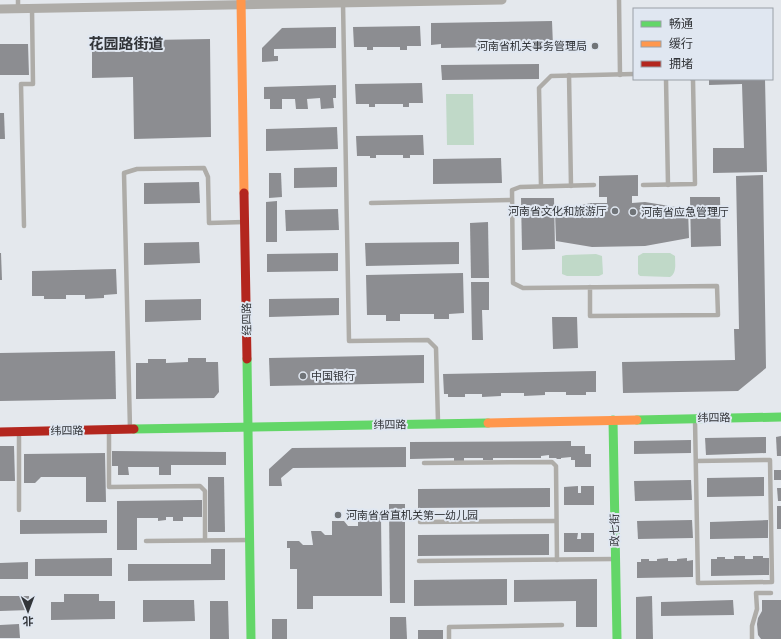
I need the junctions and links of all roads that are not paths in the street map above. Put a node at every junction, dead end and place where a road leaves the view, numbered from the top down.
1 (502, 0) edge
2 (619, 0) edge
3 (241, 2) edge
4 (347, 2) edge
5 (128, 3) edge
6 (18, 4) edge
7 (0, 9) edge
8 (32, 9) junction
9 (620, 74) junction
10 (633, 74) edge
11 (569, 75) junction
12 (666, 80) edge
13 (693, 80) edge
14 (594, 185) dead end
15 (643, 185) dead end
16 (668, 185) junction
17 (541, 186) junction
18 (571, 186) junction
19 (511, 200) junction
20 (371, 203) dead end
21 (245, 222) junction
22 (24, 226) dead end
23 (590, 287) junction
24 (781, 417) edge
25 (695, 419) junction
26 (613, 420) junction
27 (438, 424) junction
28 (249, 427) junction
29 (130, 429) junction
30 (108, 430) junction
31 (0, 432) edge
32 (19, 432) junction
33 (696, 461) junction
34 (424, 462) dead end
35 (19, 510) dead end
36 (556, 521) junction
37 (420, 522) dead end
38 (206, 540) junction
39 (250, 540) junction
40 (146, 541) dead end
41 (616, 559) junction
42 (557, 560) junction
43 (419, 561) dead end
44 (771, 593) dead end
45 (562, 625) dead end
46 (251, 639) edge
47 (449, 639) edge
48 (618, 639) edge
49 (752, 639) edge

1 - 4 street
2 - 9 lane
3 - 4 street
3 - 5 street
3 - 21 street, 经四路
4 - 27 lane
5 - 8 street
6 - 7 street
6 - 8 street
8 - 22 lane
9 - 10 lane
9 - 11 lane
11 - 17 lane
11 - 18 lane
12 - 16 lane
13 - 16 lane
14 - 18 lane
15 - 16 lane
17 - 18 lane
17 - 19 lane
19 - 20 lane
19 - 23 lane
21 - 28 street, 经四路
21 - 29 lane
23 - 23 lane
24 - 25 street, 纬四路
25 - 26 street, 纬四路
25 - 33 lane
26 - 27 street, 纬四路
26 - 41 street, 政七街
27 - 28 street, 纬四路
28 - 29 street, 纬四路
28 - 39 street, 经四路
29 - 30 street, 纬四路
30 - 32 street, 纬四路
30 - 38 lane
31 - 32 street, 纬四路
32 - 35 lane
33 - 33 lane
34 - 36 lane
36 - 37 lane
36 - 42 lane
38 - 39 lane
38 - 40 lane
39 - 46 street, 经四路
41 - 42 lane
41 - 48 street, 政七街
42 - 43 lane
44 - 49 lane
45 - 47 lane

